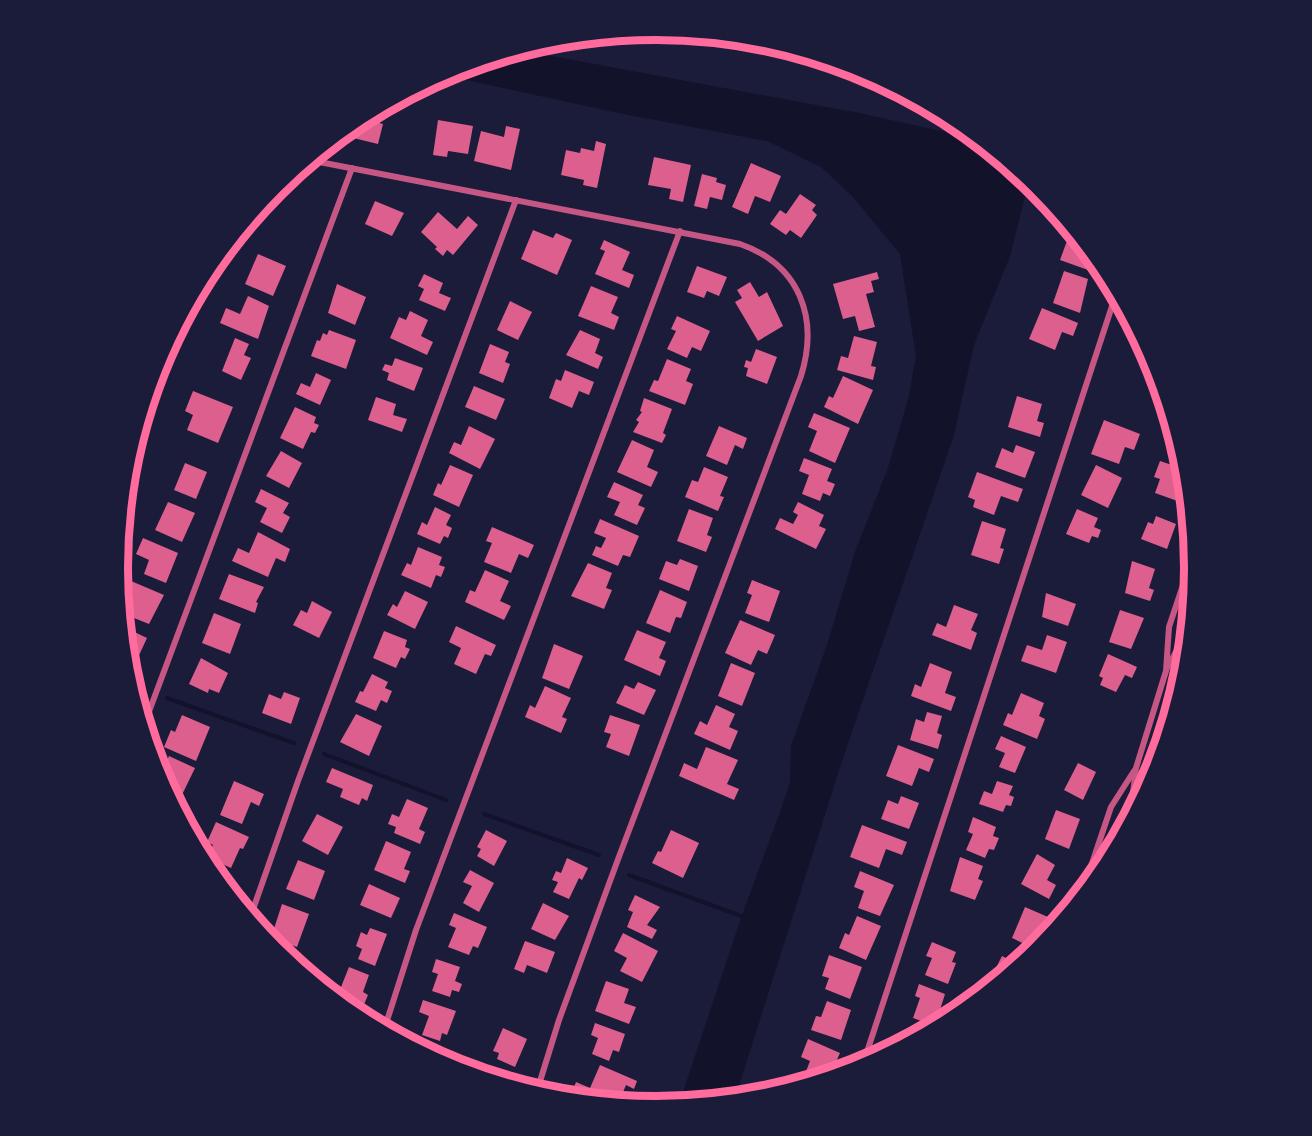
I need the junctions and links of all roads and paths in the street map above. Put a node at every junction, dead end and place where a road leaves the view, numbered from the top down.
1 (320, 162) edge
2 (352, 168) junction
3 (516, 200) junction
4 (680, 231) junction
5 (1113, 304) edge
6 (1183, 585) edge
7 (1176, 652) edge
8 (1166, 671) junction
9 (148, 713) edge
10 (1136, 768) junction
11 (1133, 792) edge
12 (1091, 866) edge
13 (253, 909) edge
14 (387, 1022) edge
15 (867, 1051) edge
16 (540, 1082) edge

1 - 2 street
2 - 3 street
2 - 9 street
3 - 4 street
3 - 13 street
4 - 14 street
4 - 16 street
5 - 15 street
6 - 8 street
7 - 8 street
8 - 10 street
10 - 11 street
10 - 12 street

